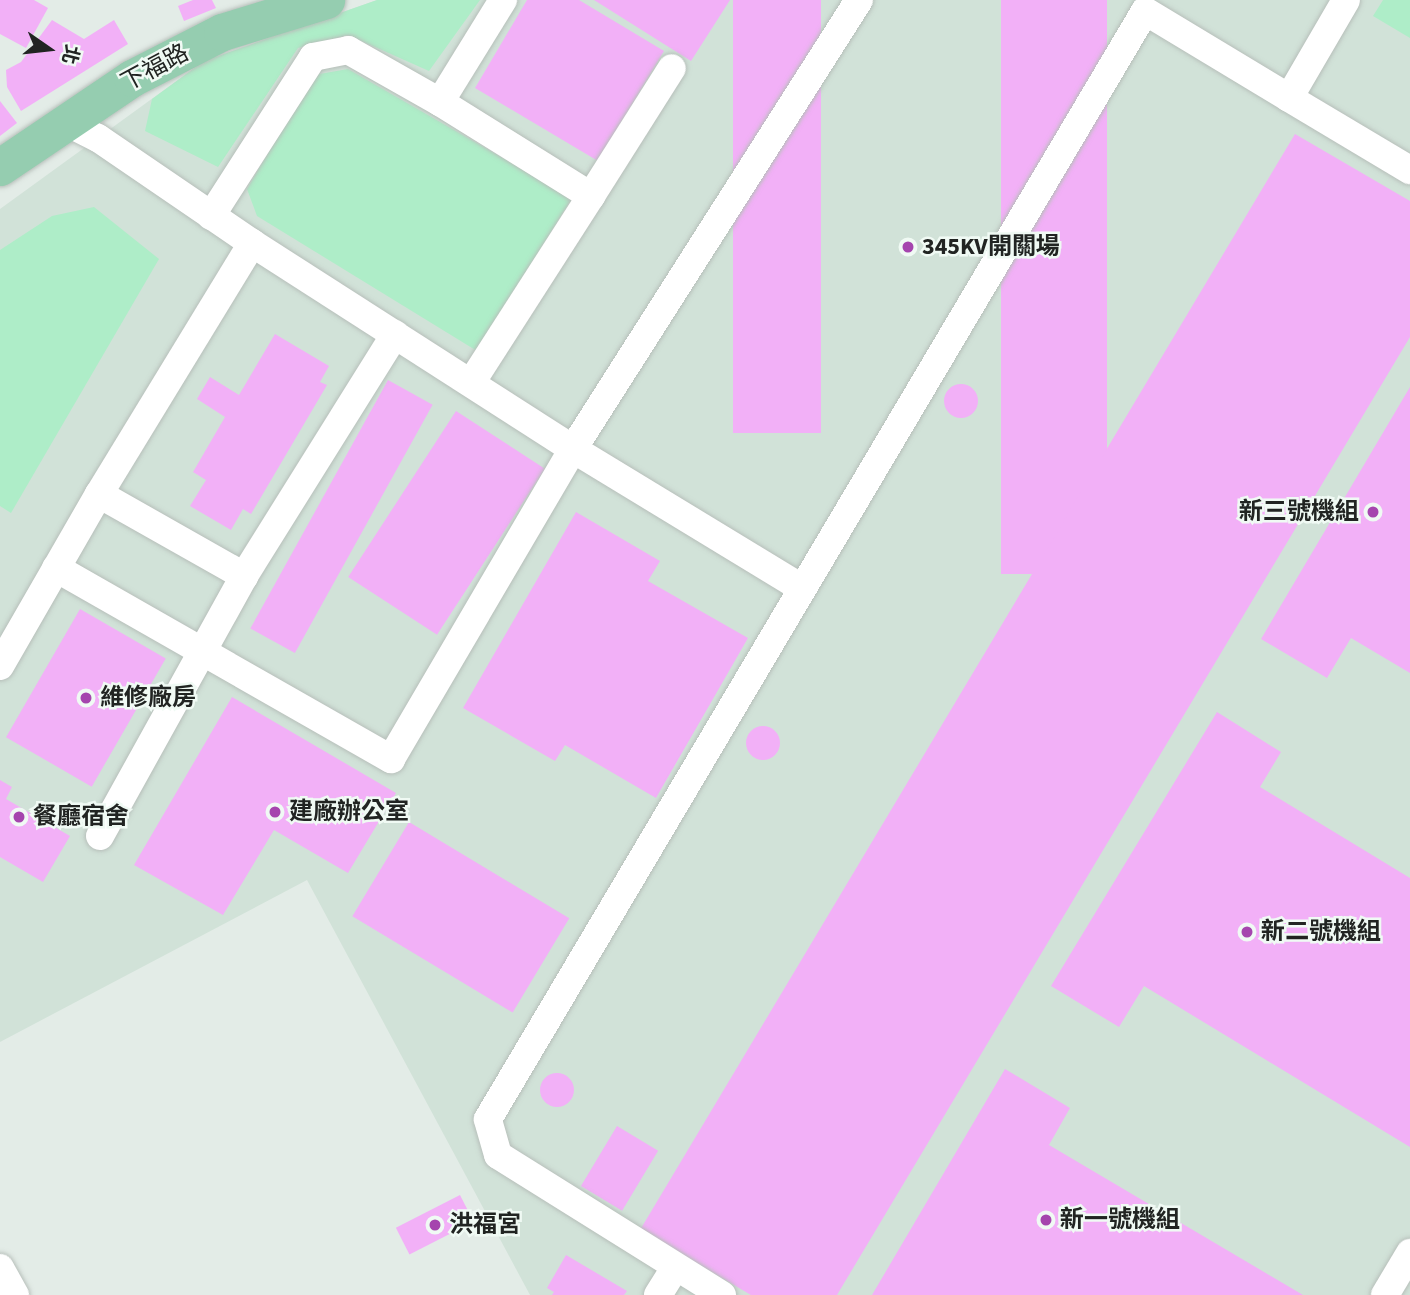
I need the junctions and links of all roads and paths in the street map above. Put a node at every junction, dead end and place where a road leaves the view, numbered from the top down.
1 (326, 0) edge
2 (503, 0) edge
3 (859, 0) edge
4 (1346, 0) edge
5 (673, 68) dead end
6 (1289, 98) junction
7 (440, 102) junction
8 (66, 122) junction
9 (0, 167) edge
10 (1410, 170) edge
11 (591, 196) junction
12 (211, 216) junction
13 (252, 243) junction
14 (395, 334) junction
15 (471, 383) junction
16 (573, 449) junction
17 (99, 494) junction
18 (56, 568) junction
19 (244, 576) junction
20 (802, 588) junction
21 (202, 651) junction
22 (0, 666) edge
23 (100, 836) dead end
24 (1410, 1253) edge
25 (0, 1268) edge
26 (675, 1268) junction
27 (15, 1295) edge
28 (658, 1295) edge
29 (722, 1295) edge
30 (1385, 1295) edge

1 - 8 main road, 下福路
2 - 7 lane
3 - 16 lane
4 - 6 lane
5 - 11 lane
6 - 10 lane
6 - 20 lane
7 - 11 lane
7 - 12 lane
8 - 9 main road, 下福路
8 - 12 lane
11 - 15 lane
12 - 13 lane
13 - 14 lane
13 - 17 lane
14 - 15 lane
14 - 19 lane
15 - 16 lane
16 - 20 lane
16 - 21 lane
17 - 18 lane
17 - 19 lane
18 - 21 lane
18 - 22 lane
19 - 21 lane
20 - 26 lane
21 - 23 lane
24 - 30 lane
25 - 27 lane
26 - 28 lane
26 - 29 lane

